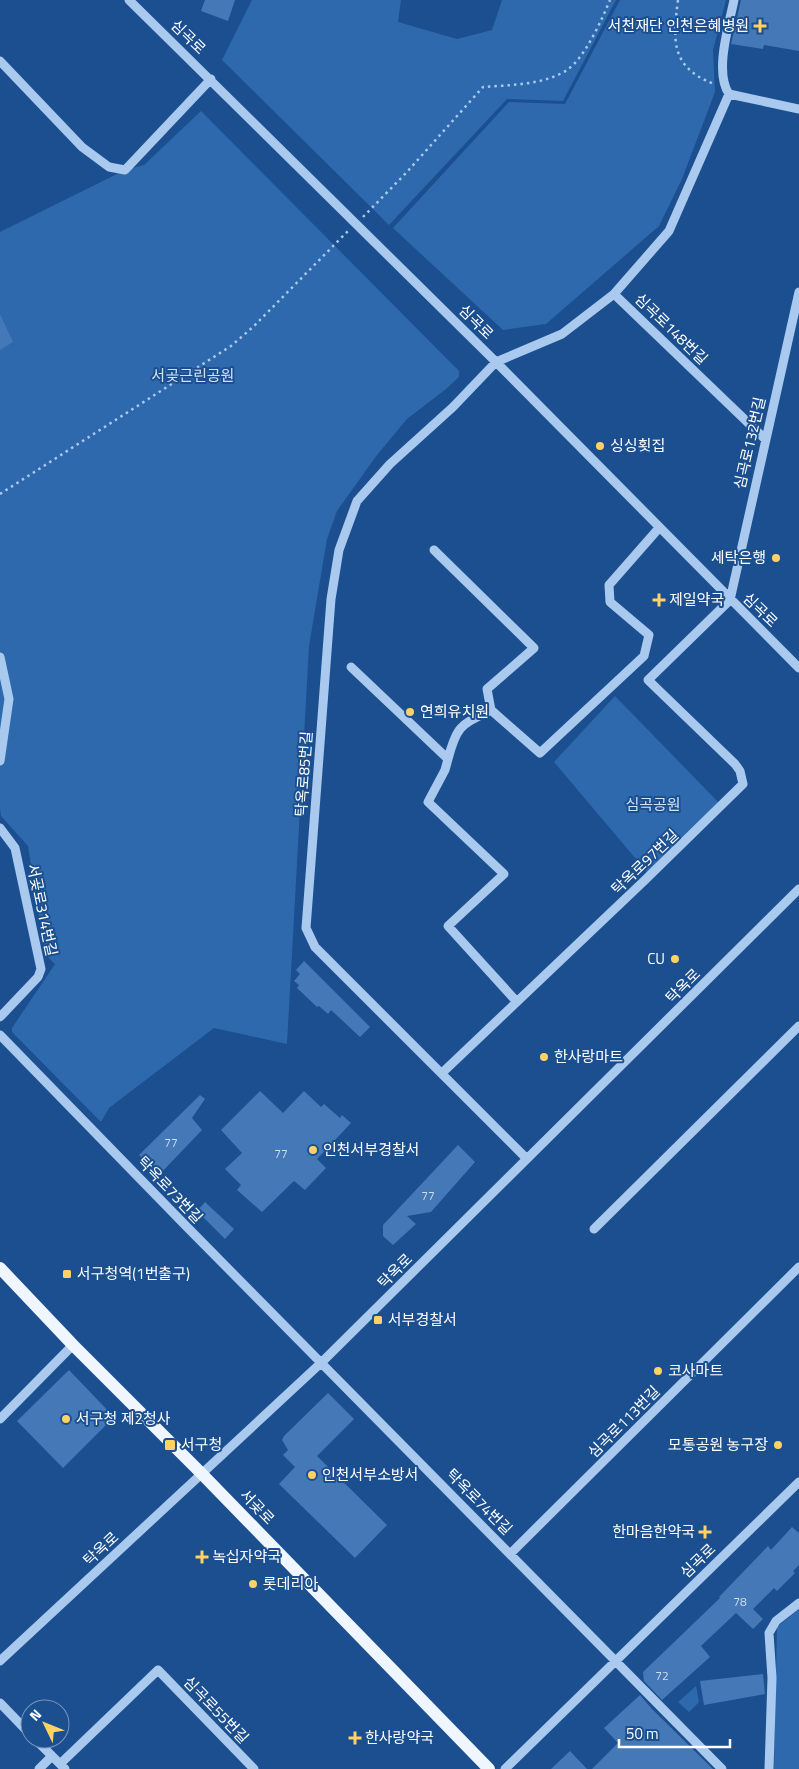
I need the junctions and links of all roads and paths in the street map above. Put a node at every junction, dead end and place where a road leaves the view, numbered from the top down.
1 (130, 0) edge
2 (610, 0) edge
3 (678, 0) edge
4 (734, 0) edge
5 (0, 61) edge
6 (211, 79) junction
7 (726, 91) junction
8 (799, 109) edge
9 (406, 173) dead end
10 (296, 284) dead end
11 (799, 292) edge
12 (614, 294) junction
13 (496, 362) junction
14 (765, 439) junction
15 (0, 494) edge
16 (659, 528) junction
17 (434, 550) dead end
18 (730, 600) junction
19 (0, 657) edge
20 (350, 667) dead end
21 (799, 668) edge
22 (491, 710) junction
23 (448, 759) junction
24 (0, 761) edge
25 (0, 828) edge
26 (799, 890) edge
27 (517, 1002) junction
28 (0, 1017) edge
29 (799, 1026) edge
30 (0, 1035) edge
31 (442, 1074) junction
32 (527, 1159) junction
33 (594, 1228) dead end
34 (799, 1267) edge
35 (0, 1268) edge
36 (73, 1346) junction
37 (322, 1362) junction
38 (0, 1419) edge
39 (202, 1474) junction
40 (799, 1482) edge
41 (510, 1554) junction
42 (799, 1603) edge
43 (0, 1661) edge
44 (615, 1661) junction
45 (0, 1703) edge
46 (20, 1724) edge
47 (45, 1749) edge
48 (52, 1756) junction
49 (62, 1766) edge
50 (39, 1769) edge
51 (254, 1769) edge
52 (490, 1769) edge
53 (505, 1769) edge
54 (722, 1769) edge
55 (769, 1769) edge

1 - 6 street, 심곡로
2 - 9 path
3 - 7 path
4 - 7 street
5 - 6 street
6 - 13 street, 심곡로
7 - 8 street
7 - 12 street
10 - 15 path
11 - 14 street, 심곡로132번길
12 - 13 street, 심곡로148번길
12 - 14 street, 심곡로148번길
13 - 16 street, 심곡로
13 - 31 street, 탁옥로85번길
14 - 18 street, 심곡로132번길
16 - 18 street, 심곡로
16 - 22 street
17 - 22 street
18 - 21 street, 심곡로
18 - 27 street, 탁옥로97번길
19 - 24 street
20 - 23 street
22 - 23 street
23 - 27 street
25 - 28 street, 서곶로314번길
26 - 32 street, 탁옥로
27 - 31 street, 탁옥로97번길
29 - 33 street
30 - 37 street, 탁옥로73번길
31 - 32 street, 탁옥로85번길
32 - 37 street, 탁옥로
34 - 41 street, 심곡로113번길
35 - 36 main road, 서곶로
36 - 38 street
36 - 39 main road, 서곶로
37 - 39 street, 탁옥로
37 - 41 street, 탁옥로74번길
39 - 43 street, 탁옥로
39 - 52 main road, 서곶로
40 - 44 street, 심곡로
41 - 44 street, 탁옥로74번길
42 - 55 street
44 - 53 street, 심곡로
44 - 54 street
45 - 46 street
47 - 48 street
48 - 49 street
48 - 50 street
49 - 51 street, 심곡로55번길

